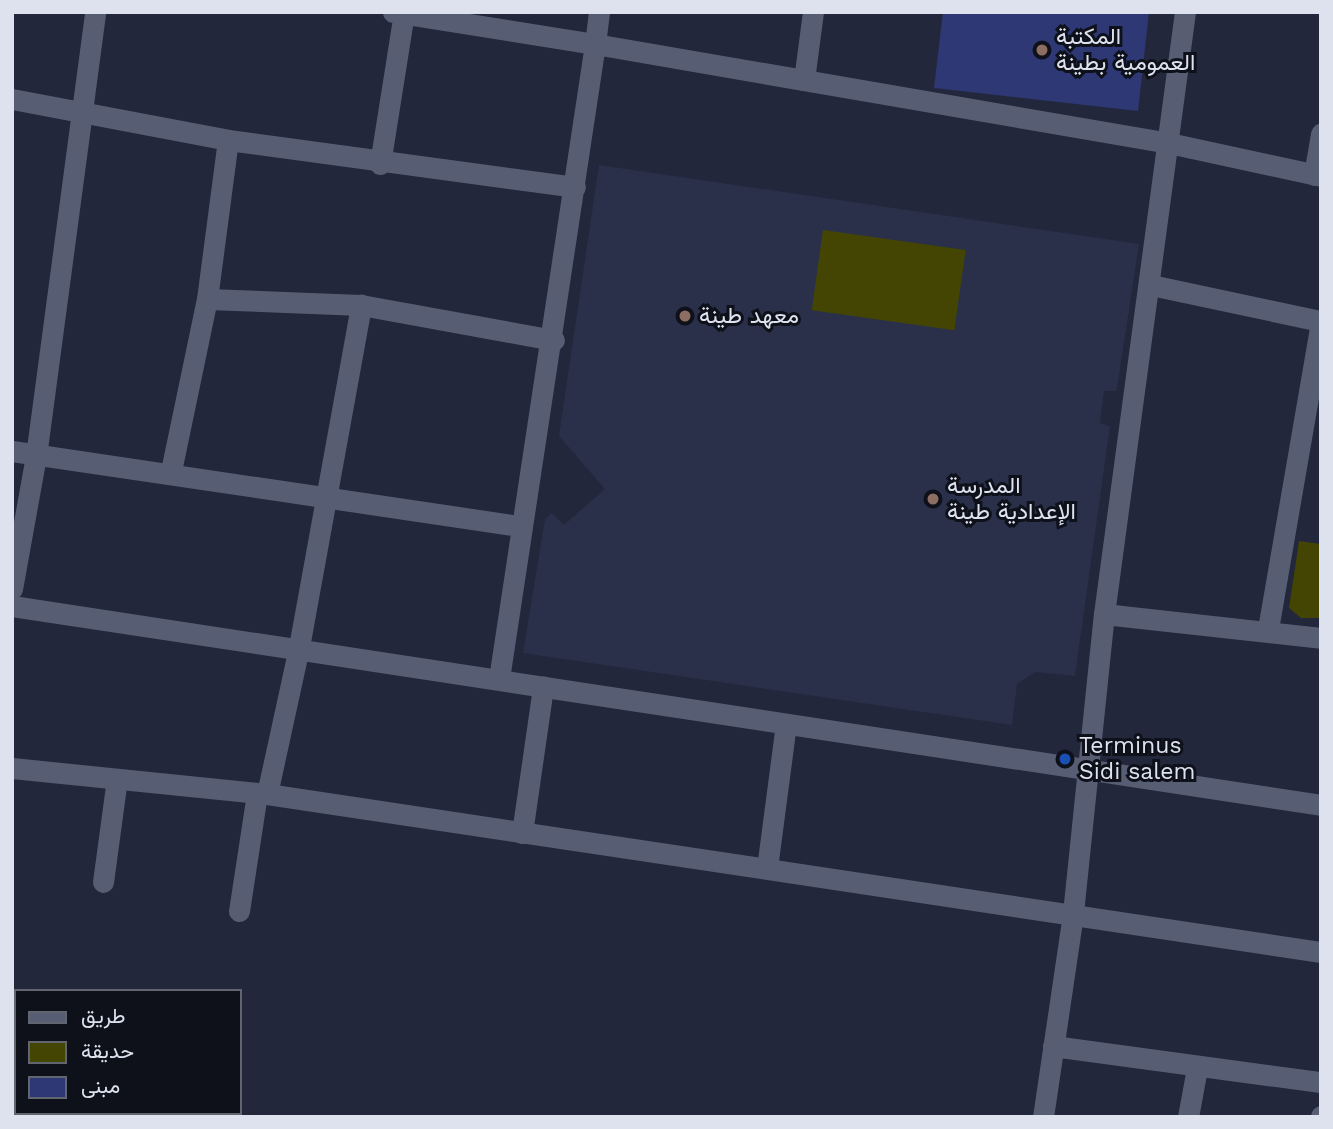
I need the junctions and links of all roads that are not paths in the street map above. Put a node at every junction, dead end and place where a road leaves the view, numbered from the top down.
1 (94, 12) edge
2 (598, 12) edge
3 (813, 12) edge
4 (1185, 12) edge
5 (400, 13) edge
6 (596, 44) junction
7 (804, 80) junction
8 (12, 99) edge
9 (83, 112) junction
10 (1321, 134) edge
11 (228, 140) junction
12 (1170, 143) junction
13 (380, 164) junction
14 (1317, 175) edge
15 (575, 187) junction
16 (1151, 285) junction
17 (207, 299) junction
18 (361, 305) junction
19 (1321, 322) edge
20 (554, 340) junction
21 (12, 451) edge
22 (36, 456) junction
23 (171, 471) junction
24 (324, 494) junction
25 (519, 526) junction
26 (12, 589) edge
27 (12, 606) edge
28 (1104, 614) junction
29 (1268, 629) junction
30 (1321, 638) edge
31 (299, 647) junction
32 (499, 679) junction
33 (543, 687) junction
34 (786, 724) junction
35 (12, 768) edge
36 (1089, 770) junction
37 (117, 779) junction
38 (262, 793) junction
39 (1321, 806) edge
40 (522, 833) junction
41 (767, 868) junction
42 (103, 882) dead end
43 (239, 911) dead end
44 (1073, 913) junction
45 (1321, 951) edge
46 (1053, 1046) junction
47 (1197, 1068) junction
48 (1321, 1082) edge
49 (1043, 1117) edge
50 (1188, 1117) edge

1 - 9 street
2 - 6 street
3 - 7 street
4 - 12 street
5 - 6 street
5 - 13 street
6 - 7 street
6 - 15 street
7 - 12 street
8 - 9 street
9 - 11 street
9 - 22 street
10 - 14 street
11 - 13 street
11 - 17 street
12 - 14 street
12 - 16 street
13 - 15 street
15 - 20 street
16 - 19 street
16 - 28 street
17 - 18 street
17 - 23 street
18 - 20 street
18 - 24 street
19 - 29 street
20 - 25 street
21 - 22 street
22 - 23 street
22 - 26 street
23 - 24 street
24 - 25 street
24 - 31 street
25 - 32 street
27 - 31 street
28 - 29 street
28 - 36 street
29 - 30 street
31 - 32 street
31 - 38 street
32 - 33 street
33 - 34 street
33 - 40 street
34 - 36 street
34 - 41 street
35 - 37 street
36 - 39 street
36 - 44 street
37 - 38 street
37 - 42 street
38 - 40 street
38 - 43 street
40 - 41 street
41 - 44 street
44 - 45 street
44 - 46 street
46 - 47 street
46 - 49 street
47 - 48 street
47 - 50 street

